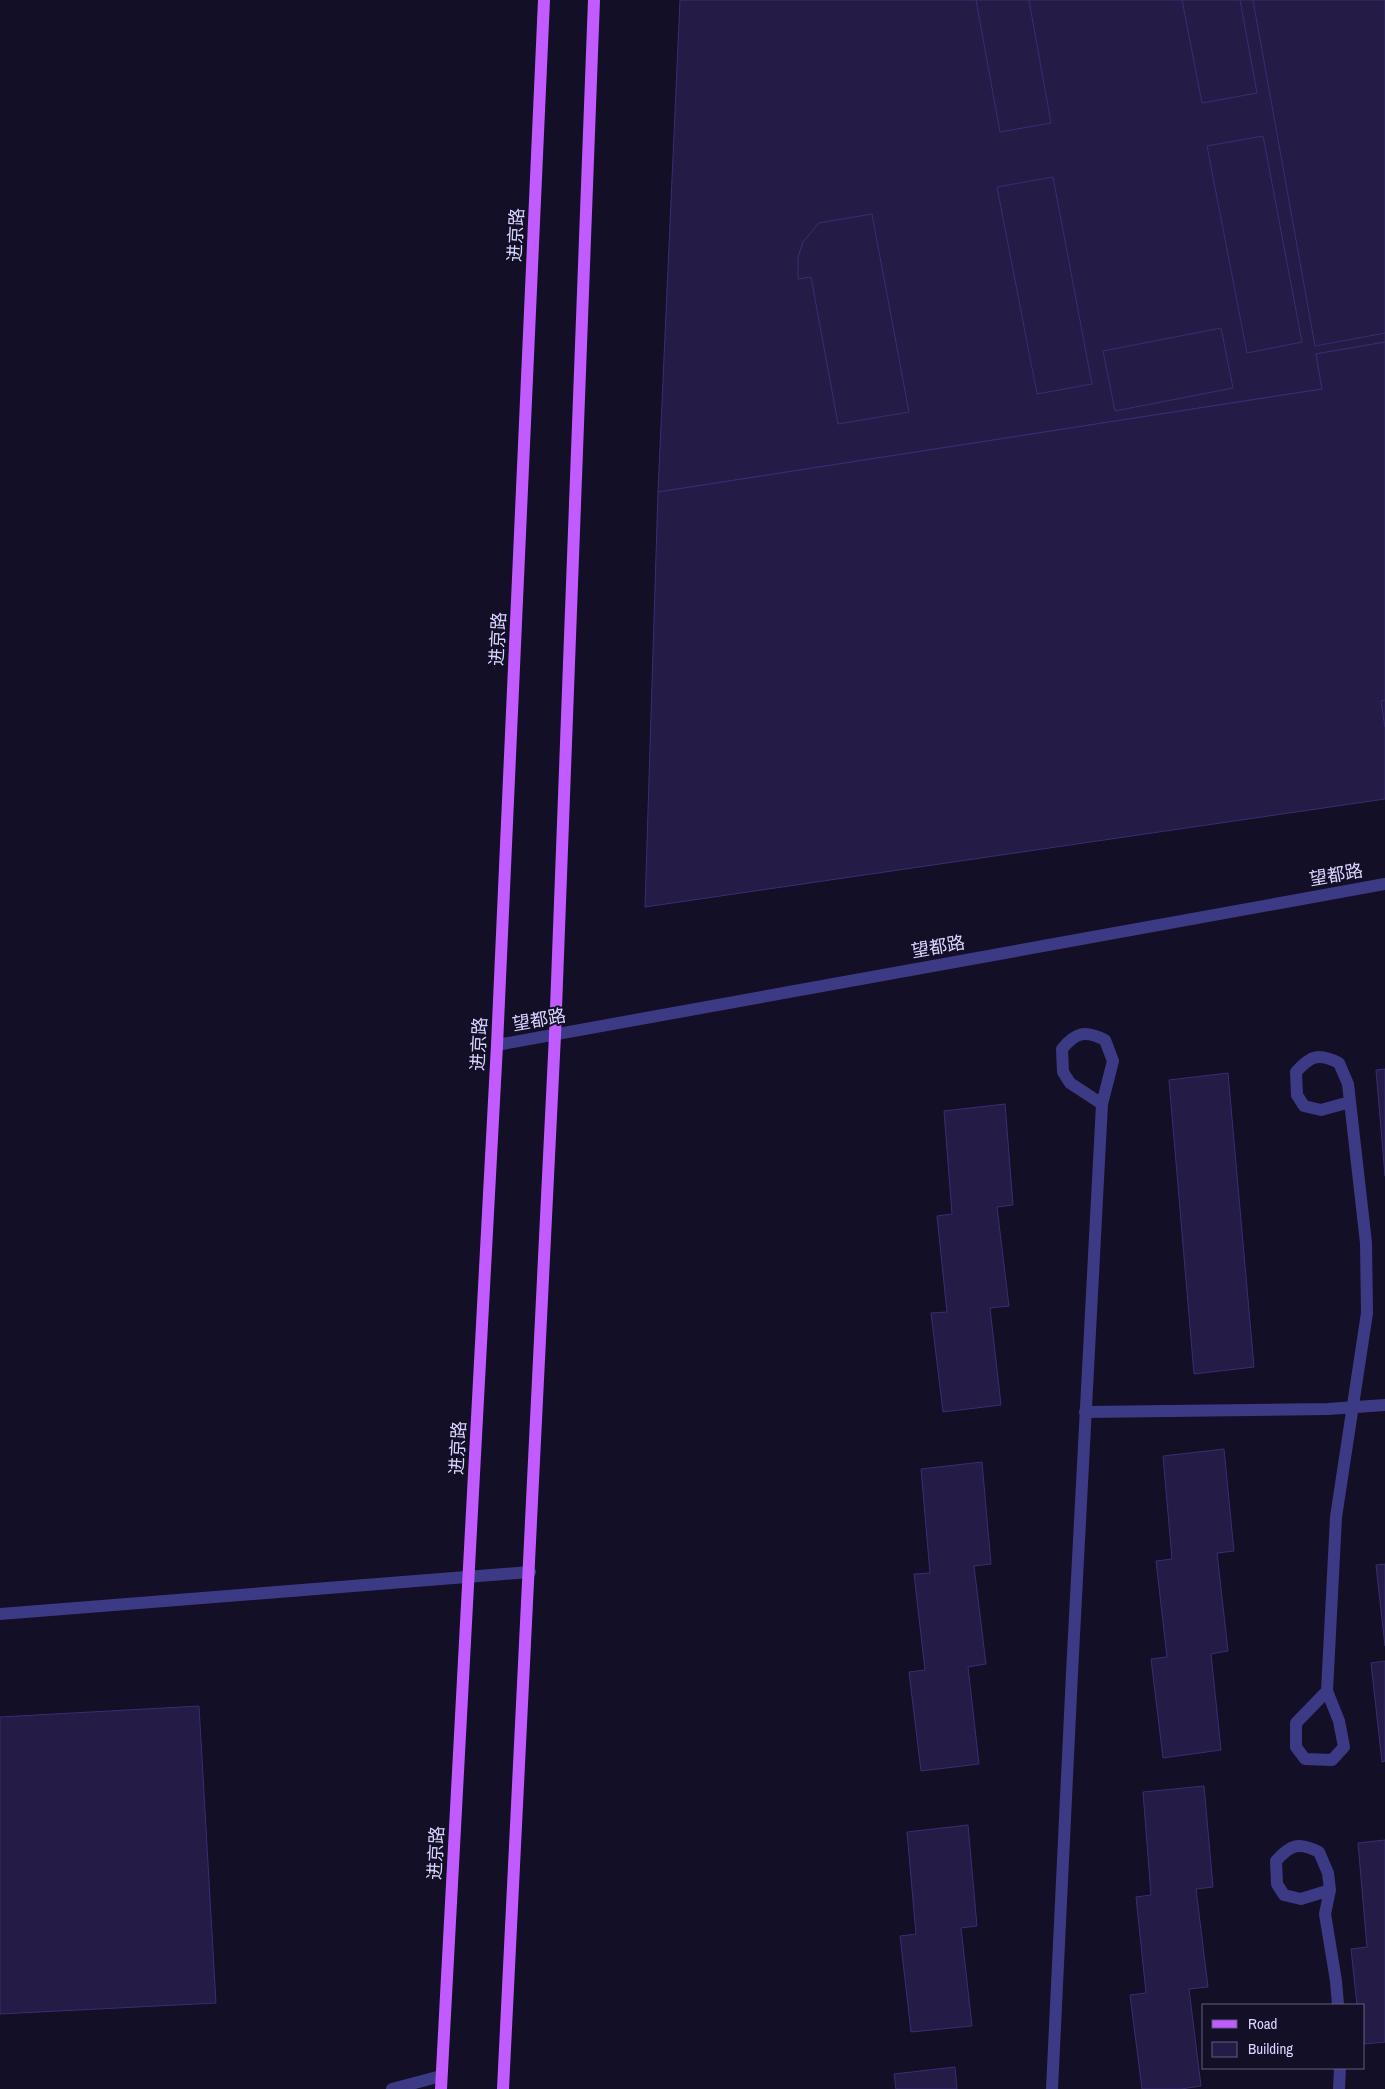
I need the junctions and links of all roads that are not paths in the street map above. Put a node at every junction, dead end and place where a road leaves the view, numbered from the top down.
1 (544, 0) edge
2 (594, 0) edge
3 (1385, 884) edge
4 (555, 1035) junction
5 (497, 1045) junction
6 (1350, 1102) junction
7 (1102, 1104) junction
8 (1385, 1405) edge
9 (1354, 1407) junction
10 (1085, 1412) junction
11 (530, 1572) junction
12 (468, 1577) junction
13 (0, 1614) edge
14 (1327, 1691) junction
15 (1330, 1890) junction
16 (1338, 2004) edge
17 (1340, 2069) edge
18 (441, 2076) junction
19 (392, 2089) edge
20 (441, 2089) edge
21 (503, 2089) edge
22 (1052, 2089) edge
23 (1339, 2089) edge

1 - 5 main road, 进京路
2 - 4 main road
3 - 4 street, 望都路
4 - 5 street, 望都路
4 - 11 main road
5 - 12 main road, 进京路
6 - 6 street
6 - 9 street
7 - 7 street
7 - 10 street
8 - 9 street
9 - 10 street
9 - 14 street
10 - 22 street
11 - 12 street
11 - 21 main road
12 - 13 street
12 - 18 main road, 进京路
14 - 14 street
15 - 15 street
15 - 16 street
17 - 23 street
18 - 19 street
18 - 20 main road, 进京路

